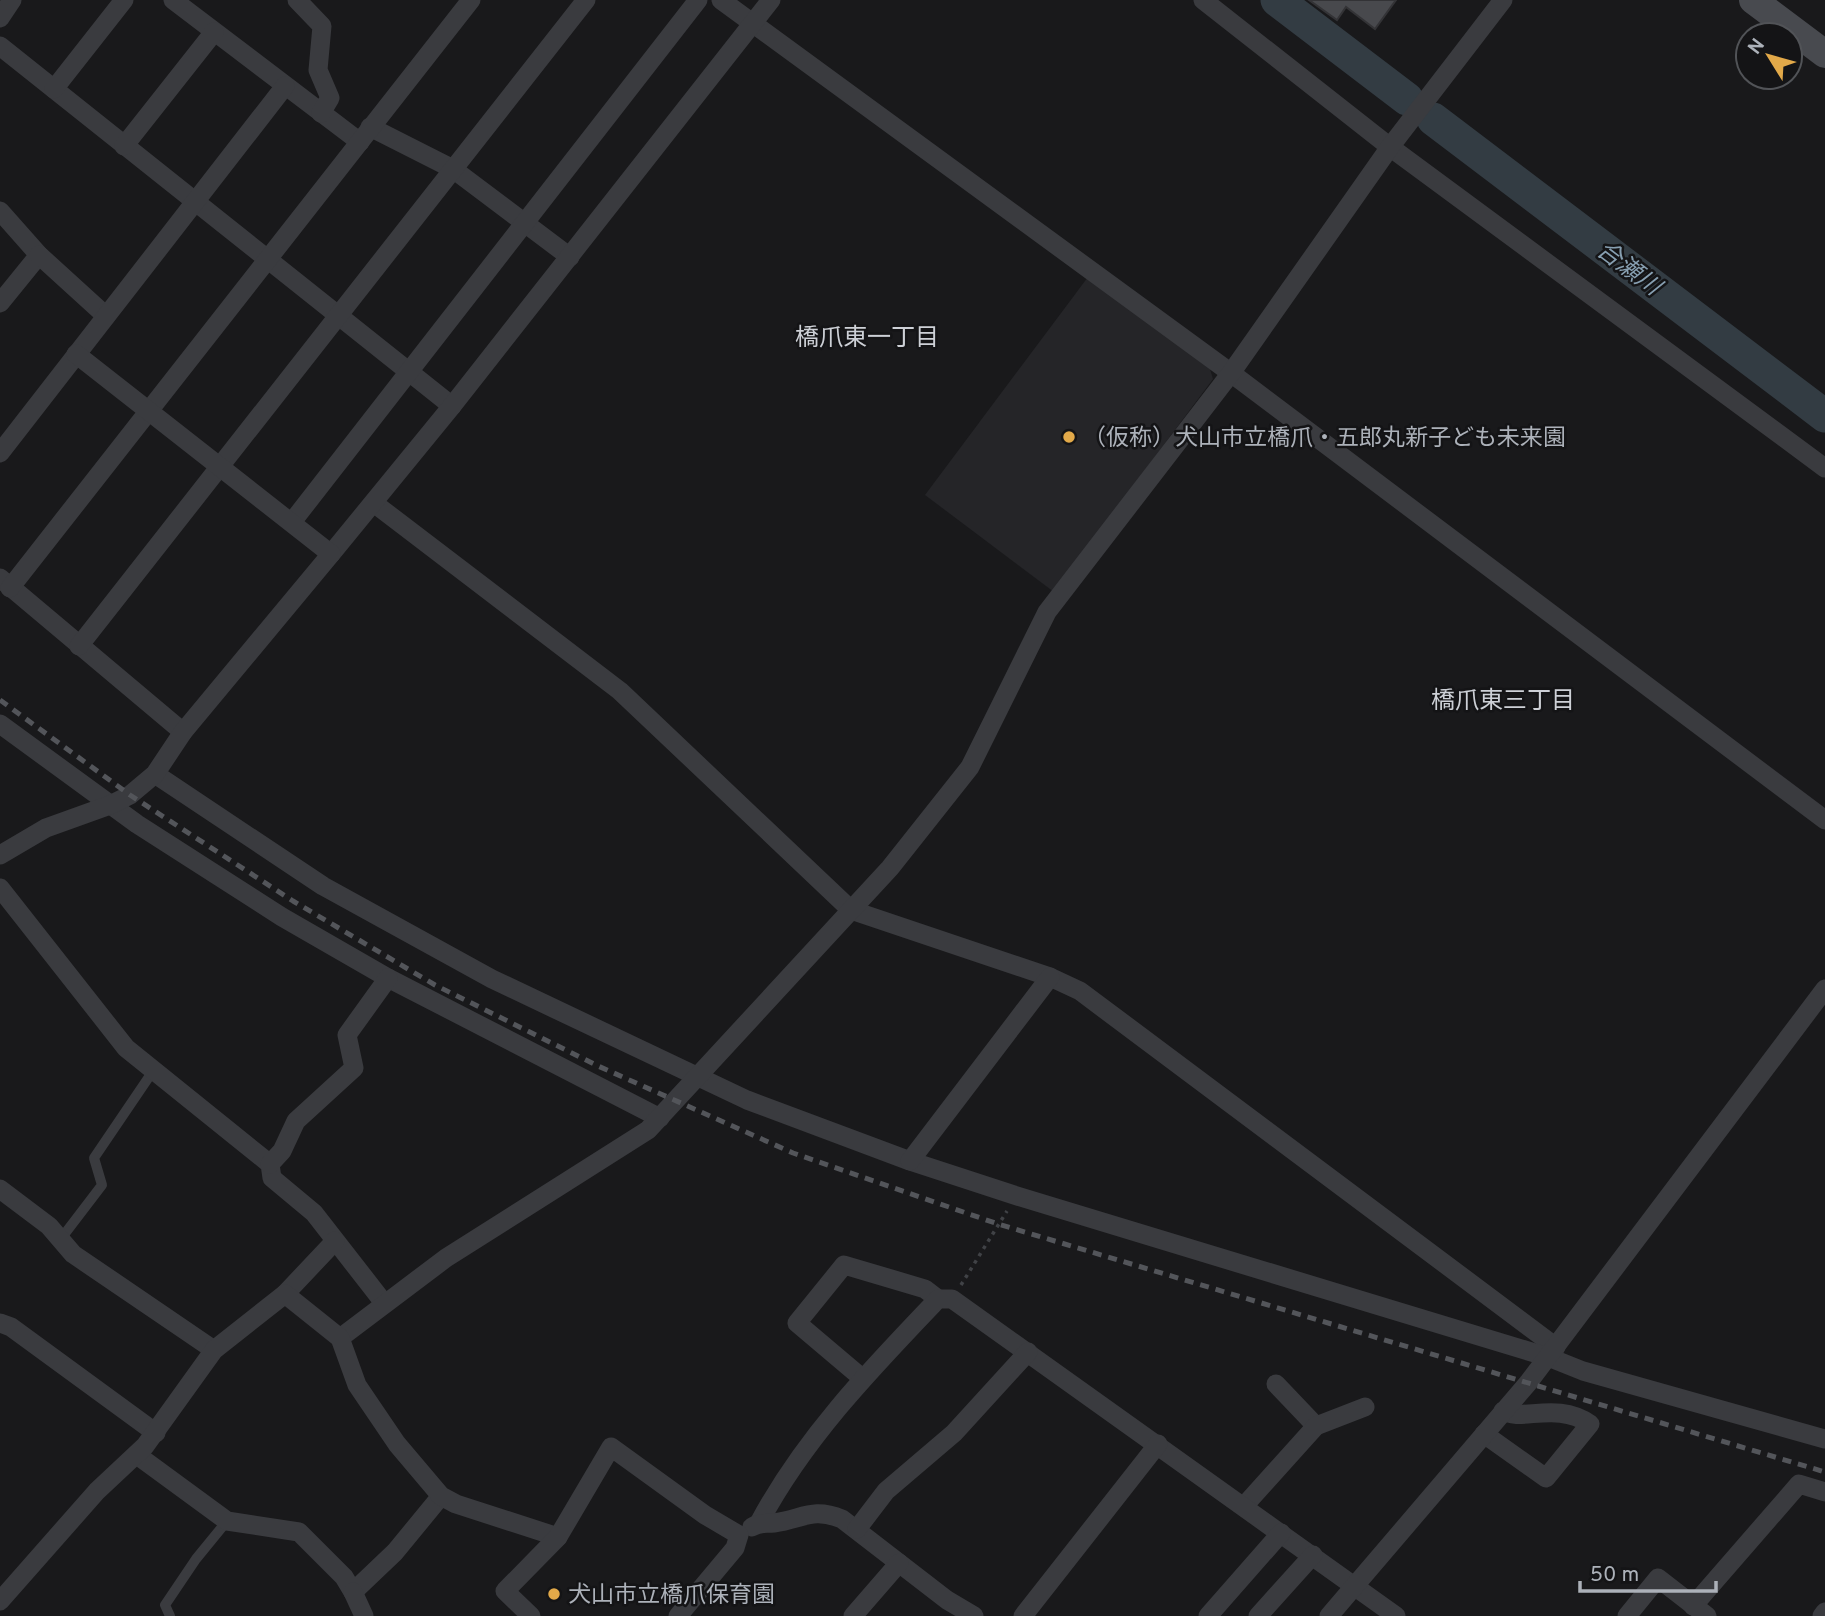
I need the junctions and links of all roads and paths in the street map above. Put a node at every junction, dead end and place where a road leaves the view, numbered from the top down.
1 (12, 0) edge
2 (124, 0) edge
3 (173, 0) edge
4 (297, 0) edge
5 (471, 0) edge
6 (586, 0) edge
7 (698, 0) edge
8 (721, 0) edge
9 (771, 0) edge
10 (1203, 0) edge
11 (1503, 0) edge
12 (1753, 0) edge
13 (0, 18) edge
14 (753, 23) junction
15 (214, 32) junction
16 (0, 46) edge
17 (1825, 54) edge
18 (285, 86) junction
19 (54, 89) junction
20 (321, 113) junction
21 (365, 135) junction
22 (124, 146) junction
23 (1390, 147) junction
24 (453, 169) junction
25 (194, 203) junction
26 (0, 211) edge
27 (524, 223) junction
28 (39, 255) junction
29 (570, 257) junction
30 (267, 259) junction
31 (0, 303) edge
32 (339, 314) junction
33 (106, 316) junction
34 (76, 354) junction
35 (409, 371) junction
36 (1231, 373) junction
37 (453, 406) junction
38 (149, 410) junction
39 (0, 453) edge
40 (221, 466) junction
41 (1825, 468) edge
42 (374, 504) junction
43 (292, 522) junction
44 (331, 554) junction
45 (5, 583) edge
46 (79, 646) junction
47 (0, 724) edge
48 (183, 732) junction
49 (155, 774) junction
50 (110, 805) junction
51 (1825, 820) edge
52 (0, 855) edge
53 (0, 888) edge
54 (851, 910) junction
55 (1050, 977) junction
56 (388, 978) junction
57 (1825, 989) edge
58 (153, 1071) junction
59 (698, 1079) junction
60 (660, 1118) junction
61 (910, 1161) junction
62 (270, 1164) junction
63 (0, 1189) edge
64 (1017, 1196) junction
65 (60, 1241) junction
66 (335, 1241) junction
67 (285, 1294) junction
68 (945, 1299) junction
69 (384, 1303) junction
70 (0, 1323) edge
71 (340, 1338) junction
72 (214, 1350) junction
73 (1028, 1352) junction
74 (1552, 1352) junction
75 (862, 1378) junction
76 (1276, 1384) dead end
77 (1365, 1407) dead end
78 (1503, 1411) junction
79 (1316, 1426) junction
80 (156, 1433) junction
81 (1484, 1434) junction
82 (1825, 1439) edge
83 (1157, 1444) junction
84 (137, 1455) junction
85 (1825, 1492) edge
86 (441, 1496) junction
87 (1244, 1506) junction
88 (227, 1521) junction
89 (759, 1522) junction
90 (857, 1529) junction
91 (1281, 1533) junction
92 (739, 1535) junction
93 (558, 1537) junction
94 (1312, 1555) junction
95 (900, 1563) junction
96 (1356, 1586) junction
97 (353, 1592) junction
98 (0, 1601) edge
99 (1700, 1611) edge
100 (521, 1613) edge
101 (964, 1614) edge
102 (170, 1616) edge
103 (364, 1616) edge
104 (678, 1616) edge
105 (853, 1616) edge
106 (1023, 1616) edge
107 (1208, 1616) edge
108 (1258, 1616) edge
109 (1329, 1616) edge
110 (1396, 1616) edge
111 (1627, 1616) edge

1 - 13 street
2 - 19 street
3 - 15 street
4 - 20 street
5 - 21 street
6 - 24 street
7 - 27 street
8 - 14 street
9 - 14 street
10 - 23 street
11 - 23 street
12 - 17 street
14 - 29 street
14 - 36 street
15 - 18 street
15 - 22 street
16 - 19 street
18 - 20 street
18 - 25 street
19 - 22 street
20 - 21 street
21 - 24 street
21 - 30 street
22 - 25 street
23 - 36 street
23 - 41 street
24 - 27 street
24 - 32 street
25 - 30 street
25 - 33 street
26 - 28 street
27 - 29 street
27 - 35 street
28 - 31 street
28 - 33 street
29 - 37 street
30 - 32 street
30 - 38 street
32 - 35 street
32 - 40 street
33 - 34 street
34 - 38 street
34 - 39 street
35 - 37 street
35 - 43 street
36 - 51 street
36 - 54 street
37 - 42 street
38 - 40 street
38 - 45 street
40 - 43 street
40 - 46 street
42 - 44 street
42 - 54 street
43 - 44 street
44 - 48 street
45 - 46 street
46 - 48 street
47 - 50 street
48 - 49 street
49 - 50 street
49 - 59 street
50 - 52 street
50 - 56 street
53 - 58 street
54 - 55 street
54 - 59 street
55 - 61 street
55 - 74 street
56 - 60 street
56 - 62 street
57 - 74 street
58 - 62 street
58 - 65 lane
59 - 60 street
59 - 61 street
60 - 69 street
61 - 64 street
62 - 66 street
63 - 65 street
64 - 68 path
64 - 74 street
65 - 72 street
66 - 67 street
66 - 69 street
67 - 71 street
67 - 72 street
68 - 73 street
68 - 75 street
68 - 75 street
69 - 71 street
70 - 80 street
71 - 86 street
72 - 80 street
73 - 83 street
73 - 90 street
74 - 78 street
74 - 82 street
75 - 89 street
76 - 79 street
77 - 79 street
78 - 81 street
78 - 81 street
79 - 87 street
80 - 84 street
81 - 96 street
83 - 87 street
83 - 106 street
84 - 88 street
84 - 98 street
85 - 99 street
86 - 93 street
86 - 97 street
87 - 91 street
88 - 97 street
88 - 102 lane
89 - 90 street
89 - 92 street
90 - 95 street
91 - 94 street
91 - 107 street
92 - 93 street
92 - 104 street
93 - 100 street
94 - 96 street
94 - 108 street
95 - 101 street
95 - 105 street
96 - 109 street
96 - 110 street
97 - 103 street
99 - 111 street

